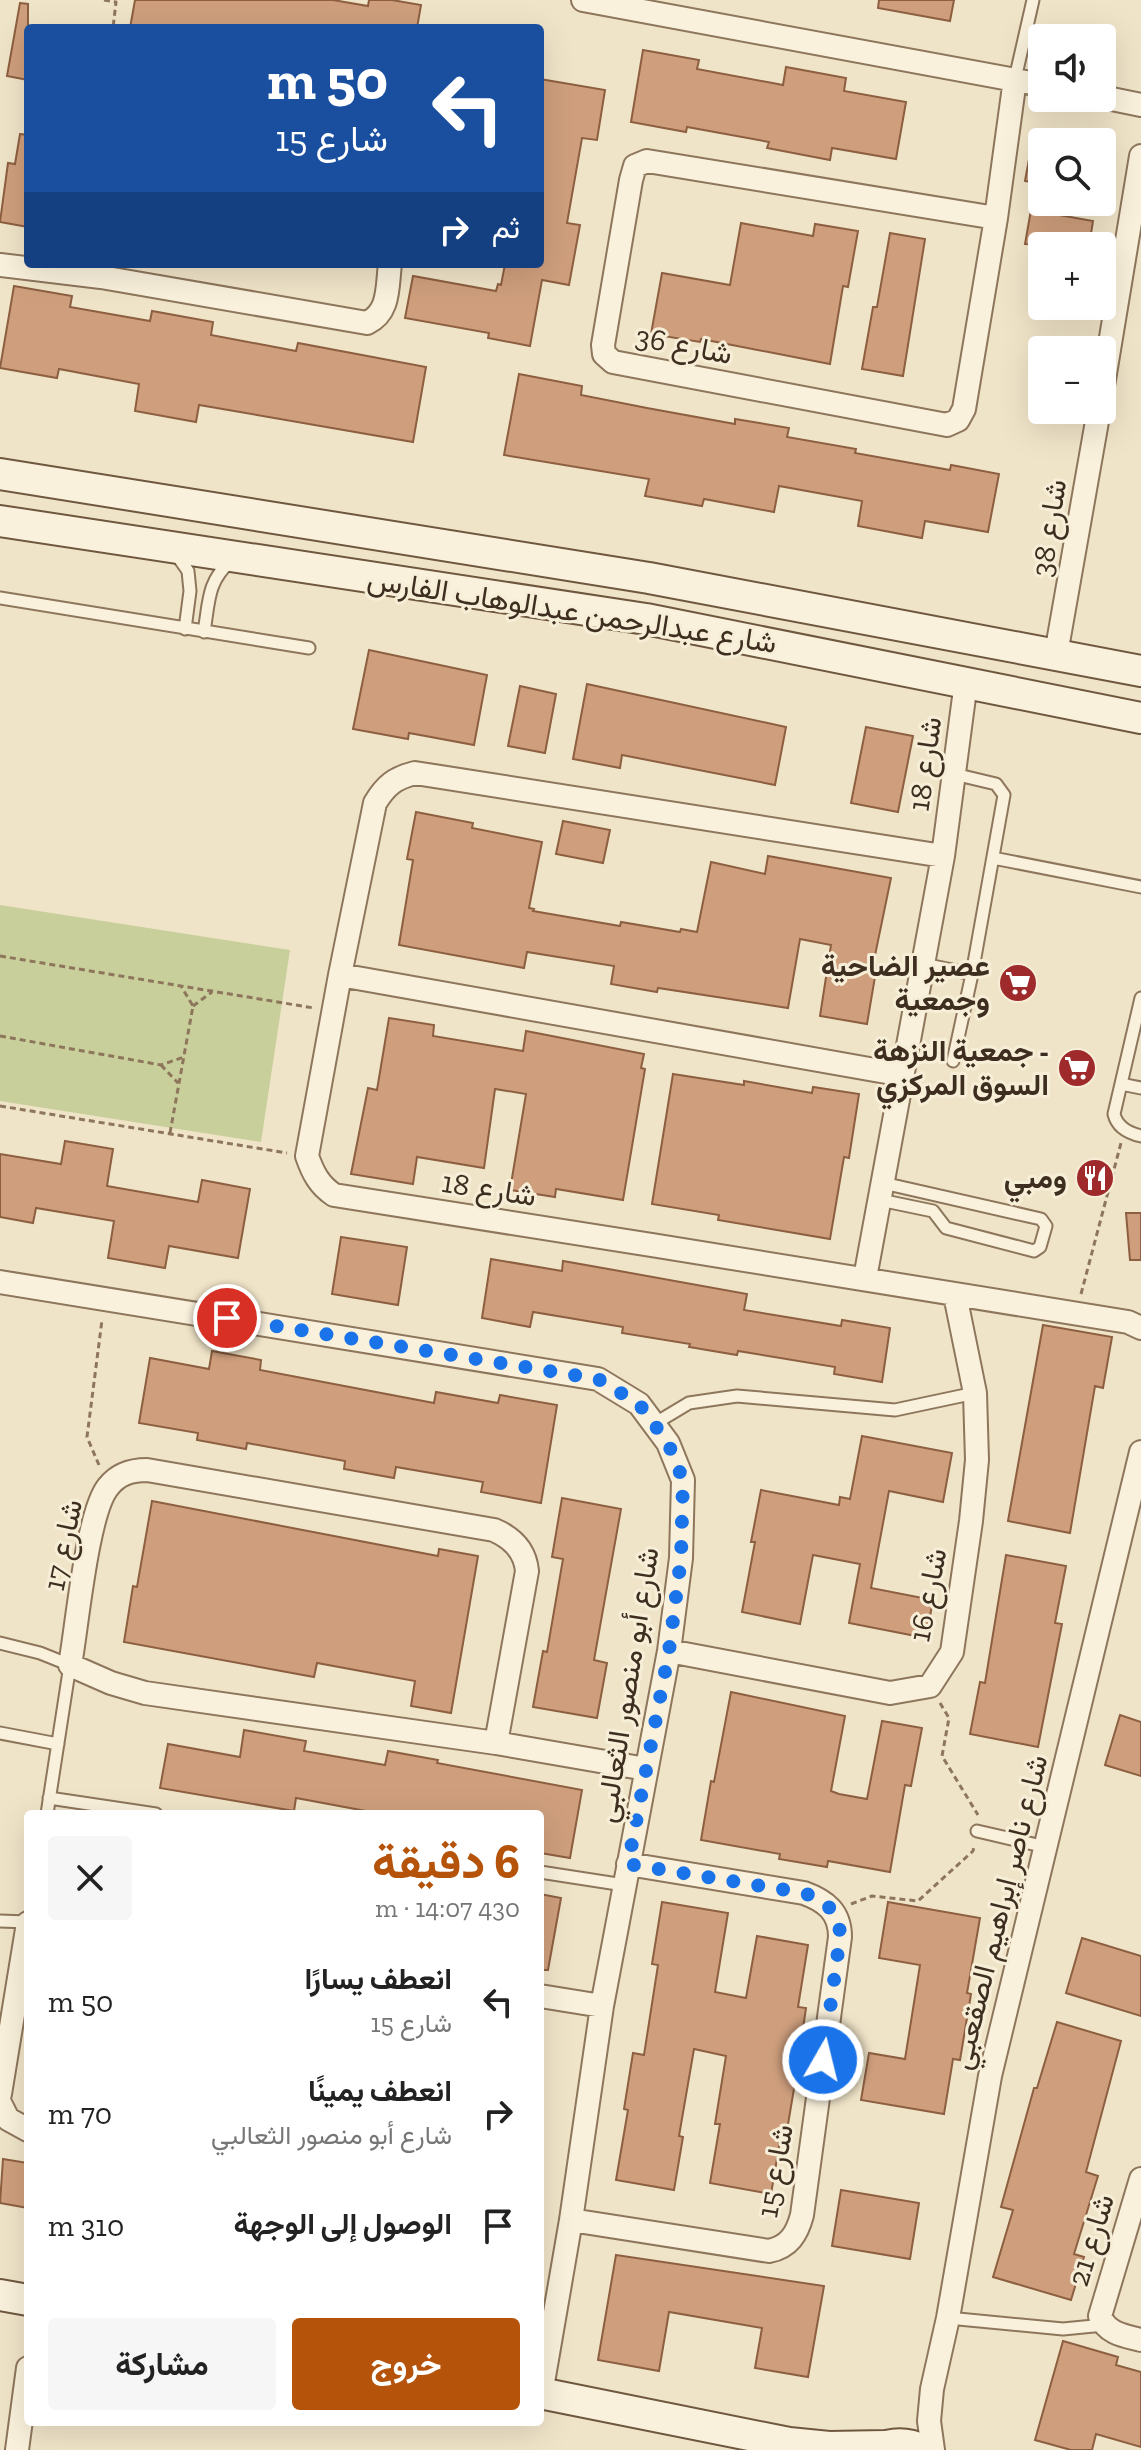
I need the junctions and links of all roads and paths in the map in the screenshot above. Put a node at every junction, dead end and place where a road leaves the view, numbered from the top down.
1 (104, 0) edge
2 (583, 0) edge
3 (1033, 0) edge
4 (113, 24) edge
5 (1015, 79) junction
6 (1028, 82) edge
7 (1116, 100) edge
8 (1141, 105) edge
9 (1141, 156) edge
10 (996, 218) junction
11 (0, 265) edge
12 (24, 266) edge
13 (61, 268) edge
14 (389, 268) edge
15 (102, 270) edge
16 (1111, 336) edge
17 (1097, 424) edge
18 (0, 474) edge
19 (0, 521) edge
20 (171, 547) junction
21 (235, 557) junction
22 (649, 578) junction
23 (716, 591) junction
24 (0, 598) edge
25 (646, 619) junction
26 (185, 629) junction
27 (707, 631) junction
28 (204, 632) junction
29 (309, 648) dead end
30 (1056, 654) junction
31 (1141, 671) edge
32 (966, 682) junction
33 (1141, 718) edge
34 (954, 774) junction
35 (943, 856) junction
36 (993, 858) junction
37 (1141, 887) edge
38 (0, 956) edge
39 (923, 964) junction
40 (972, 974) junction
41 (340, 975) junction
42 (181, 986) junction
43 (213, 991) junction
44 (1141, 998) edge
45 (193, 1006) junction
46 (333, 1011) junction
47 (1138, 1025) edge
48 (0, 1036) edge
49 (184, 1057) junction
50 (953, 1061) dead end
51 (161, 1065) junction
52 (903, 1075) junction
53 (179, 1084) junction
54 (1121, 1084) junction
55 (1141, 1088) edge
56 (0, 1106) edge
57 (1124, 1129) junction
58 (170, 1134) junction
59 (1141, 1136) edge
60 (307, 1156) junction
61 (882, 1191) junction
62 (936, 1195) junction
63 (933, 1211) junction
64 (865, 1278) junction
65 (0, 1282) edge
66 (955, 1295) junction
67 (104, 1299) junction
68 (1077, 1313) junction
69 (1141, 1328) edge
70 (975, 1393) junction
71 (654, 1424) junction
72 (1141, 1452) edge
73 (108, 1487) junction
74 (0, 1643) edge
75 (669, 1651) junction
76 (70, 1665) junction
77 (930, 1686) junction
78 (0, 1733) edge
79 (496, 1743) junction
80 (58, 1744) junction
81 (646, 1769) junction
82 (49, 1798) junction
83 (48, 1810) edge
84 (129, 1810) edge
85 (977, 1831) junction
86 (1046, 1847) junction
87 (544, 1872) edge
88 (626, 1874) junction
89 (833, 1910) junction
90 (0, 1921) edge
91 (24, 1923) edge
92 (24, 1950) edge
93 (544, 1997) edge
94 (602, 2006) junction
95 (1, 2108) edge
96 (24, 2128) edge
97 (1141, 2179) edge
98 (571, 2220) junction
99 (0, 2295) edge
100 (24, 2299) edge
101 (948, 2318) junction
102 (1104, 2325) junction
103 (1141, 2340) edge
104 (544, 2377) edge
105 (24, 2387) edge
106 (932, 2389) junction
107 (544, 2395) edge
108 (12, 2443) edge
109 (795, 2446) edge
110 (895, 2448) edge
111 (933, 2450) edge

1 - 4 path
2 - 5 street
3 - 5 lane
5 - 6 street
5 - 10 street, شارع 36
7 - 8 street
9 - 16 street
10 - 10 street, شارع 36
11 - 12 street
13 - 15 street
14 - 15 street
17 - 30 street, شارع 38
18 - 22 street, شارع عبدالرحمن عبدالوهاب الفارس
19 - 20 street, شارع عبدالرحمن عبدالوهاب الفارس
20 - 21 street, شارع عبدالرحمن عبدالوهاب الفارس
20 - 26 lane
21 - 25 street, شارع عبدالرحمن عبدالوهاب الفارس
21 - 28 lane
22 - 23 street, شارع عبدالرحمن عبدالوهاب الفارس
22 - 25 street
23 - 27 street
23 - 30 street, شارع عبدالرحمن عبدالوهاب الفارس
24 - 26 lane
25 - 27 street, شارع عبدالرحمن عبدالوهاب الفارس
26 - 28 lane
27 - 32 street, شارع عبدالرحمن عبدالوهاب الفارس
28 - 29 lane
30 - 31 street, شارع عبدالرحمن عبدالوهاب الفارس
32 - 33 street, شارع عبدالرحمن عبدالوهاب الفارس
32 - 34 street, شارع 18
34 - 35 street, شارع 18
34 - 36 lane
35 - 39 street, شارع 18
35 - 41 street, شارع 18
36 - 37 lane
36 - 40 lane
38 - 42 path
39 - 40 lane
39 - 52 street, شارع 18
40 - 50 lane
41 - 46 street, شارع 18
41 - 52 street
42 - 43 path
42 - 45 path
43 - 45 path
43 - 46 path
44 - 47 lane
45 - 49 path
46 - 60 street, شارع 18
47 - 54 lane
48 - 51 path
49 - 51 path
49 - 53 path
51 - 53 path
52 - 61 street, شارع 18
53 - 58 path
54 - 55 lane
54 - 57 lane
56 - 58 path
57 - 59 lane
57 - 68 path
58 - 60 path
60 - 64 street, شارع 18
61 - 62 lane
61 - 63 lane
61 - 64 street, شارع 18
62 - 63 lane
62 - 63 lane
64 - 66 street, شارع 18
65 - 67 street, شارع أبو منصور الثعالبي
66 - 68 street, شارع 18
66 - 70 street, شارع 16
67 - 71 street, شارع أبو منصور الثعالبي
67 - 73 path
68 - 69 street, شارع 18
70 - 71 lane
70 - 77 street, شارع 16
71 - 75 street, شارع أبو منصور الثعالبي
72 - 86 street, شارع ناصر إبراهيم الصقعبي
73 - 76 street, شارع 17
73 - 79 street, شارع 17
74 - 76 lane
75 - 77 street, شارع 16
75 - 81 street, شارع أبو منصور الثعالبي
76 - 79 street
76 - 80 lane
77 - 85 path
78 - 80 lane
79 - 81 street
80 - 82 lane
81 - 88 street, شارع أبو منصور الثعالبي
82 - 83 lane
82 - 84 lane
85 - 86 lane
85 - 89 path
86 - 101 street, شارع ناصر إبراهيم الصقعبي
87 - 88 lane
88 - 89 street
88 - 94 street, شارع أبو منصور الثعالبي
89 - 98 street, شارع 15
90 - 91 lane
92 - 95 street
93 - 94 street
94 - 98 street, شارع أبو منصور الثعالبي
95 - 96 street
97 - 102 street, شارع 21
98 - 104 street, شارع أبو منصور الثعالبي
99 - 100 street
101 - 102 lane
101 - 106 street, شارع ناصر إبراهيم الصقعبي
102 - 103 street, شارع 21
105 - 108 street
106 - 110 street, شارع ناصر إبراهيم الصقعبي
106 - 111 street, شارع ناصر إبراهيم الصقعبي
107 - 109 street
109 - 110 street

